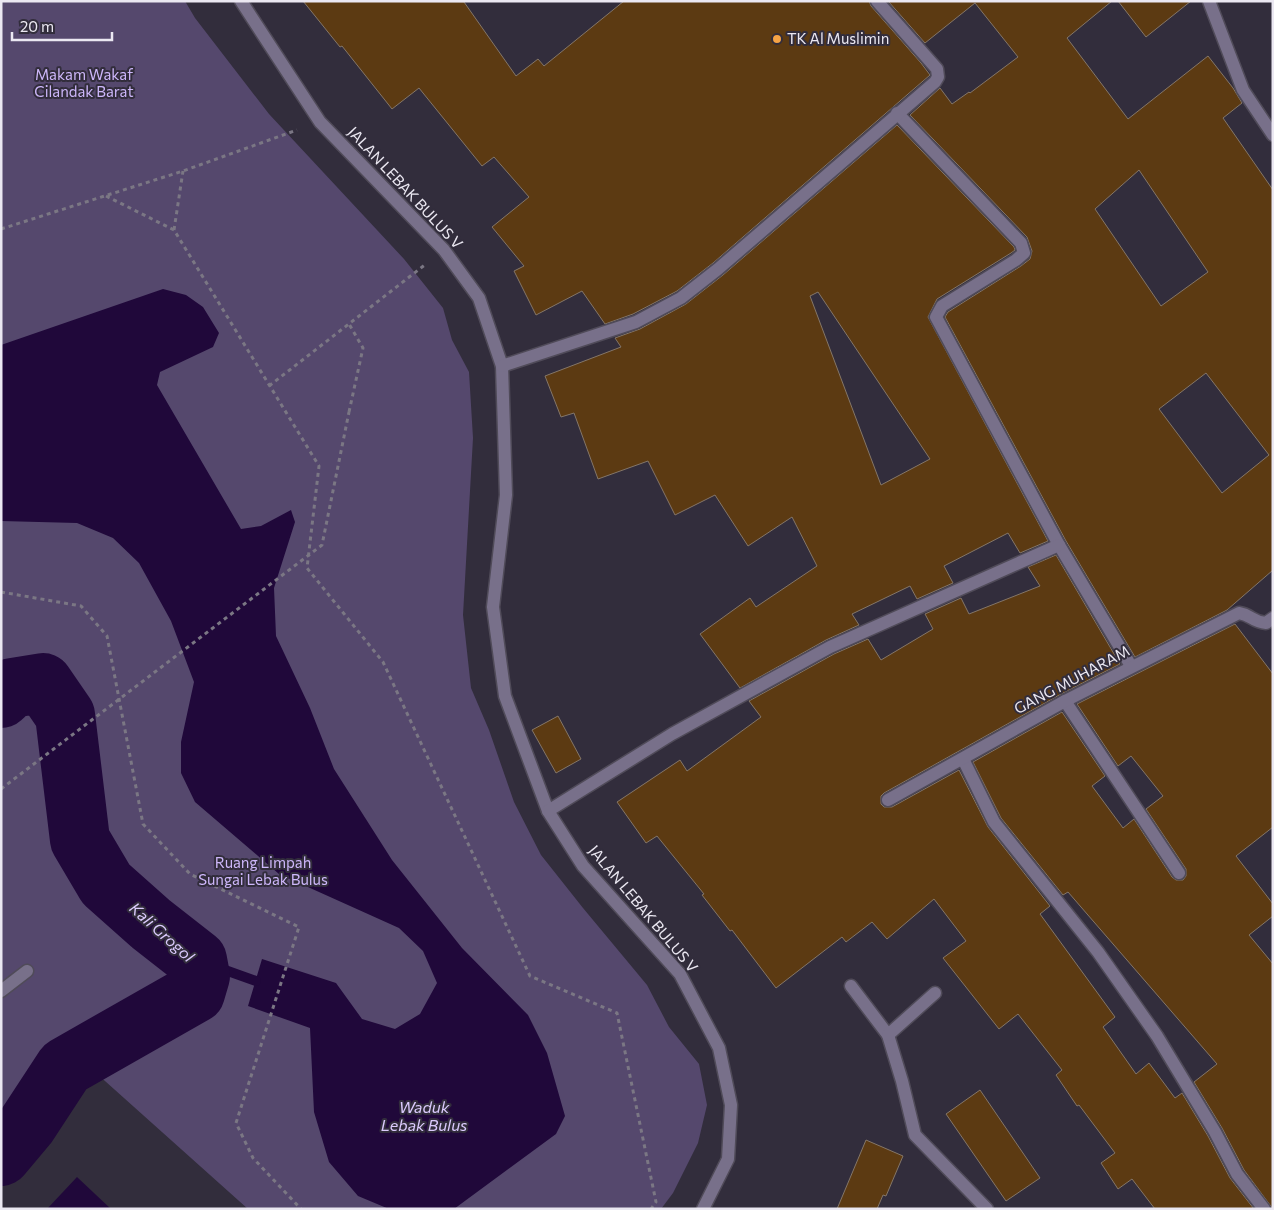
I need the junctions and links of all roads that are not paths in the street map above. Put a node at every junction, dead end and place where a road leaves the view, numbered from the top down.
1 (241, 1) edge
2 (877, 1) edge
3 (1209, 1) edge
4 (897, 113) junction
5 (1273, 135) edge
6 (502, 366) junction
7 (1060, 545) junction
8 (1273, 618) edge
9 (1131, 666) junction
10 (1065, 702) junction
11 (963, 759) junction
12 (888, 800) dead end
13 (548, 811) junction
14 (1179, 873) dead end
15 (27, 971) dead end
16 (852, 986) dead end
17 (1, 991) edge
18 (935, 993) dead end
19 (888, 1035) junction
20 (703, 1209) edge
21 (987, 1209) edge
22 (1264, 1209) edge

1 - 6 street, JALAN LEBAK BULUS V
2 - 4 street
3 - 5 street
4 - 6 street
4 - 7 street
6 - 13 street, JALAN LEBAK BULUS V
7 - 9 street
7 - 13 street
8 - 9 street, GANG MUHARAM
9 - 10 street, GANG MUHARAM
10 - 11 street, GANG MUHARAM
10 - 14 street
11 - 12 street, GANG MUHARAM
11 - 22 street
13 - 20 street, JALAN LEBAK BULUS V
15 - 17 street
16 - 19 street
18 - 19 street
19 - 21 street

